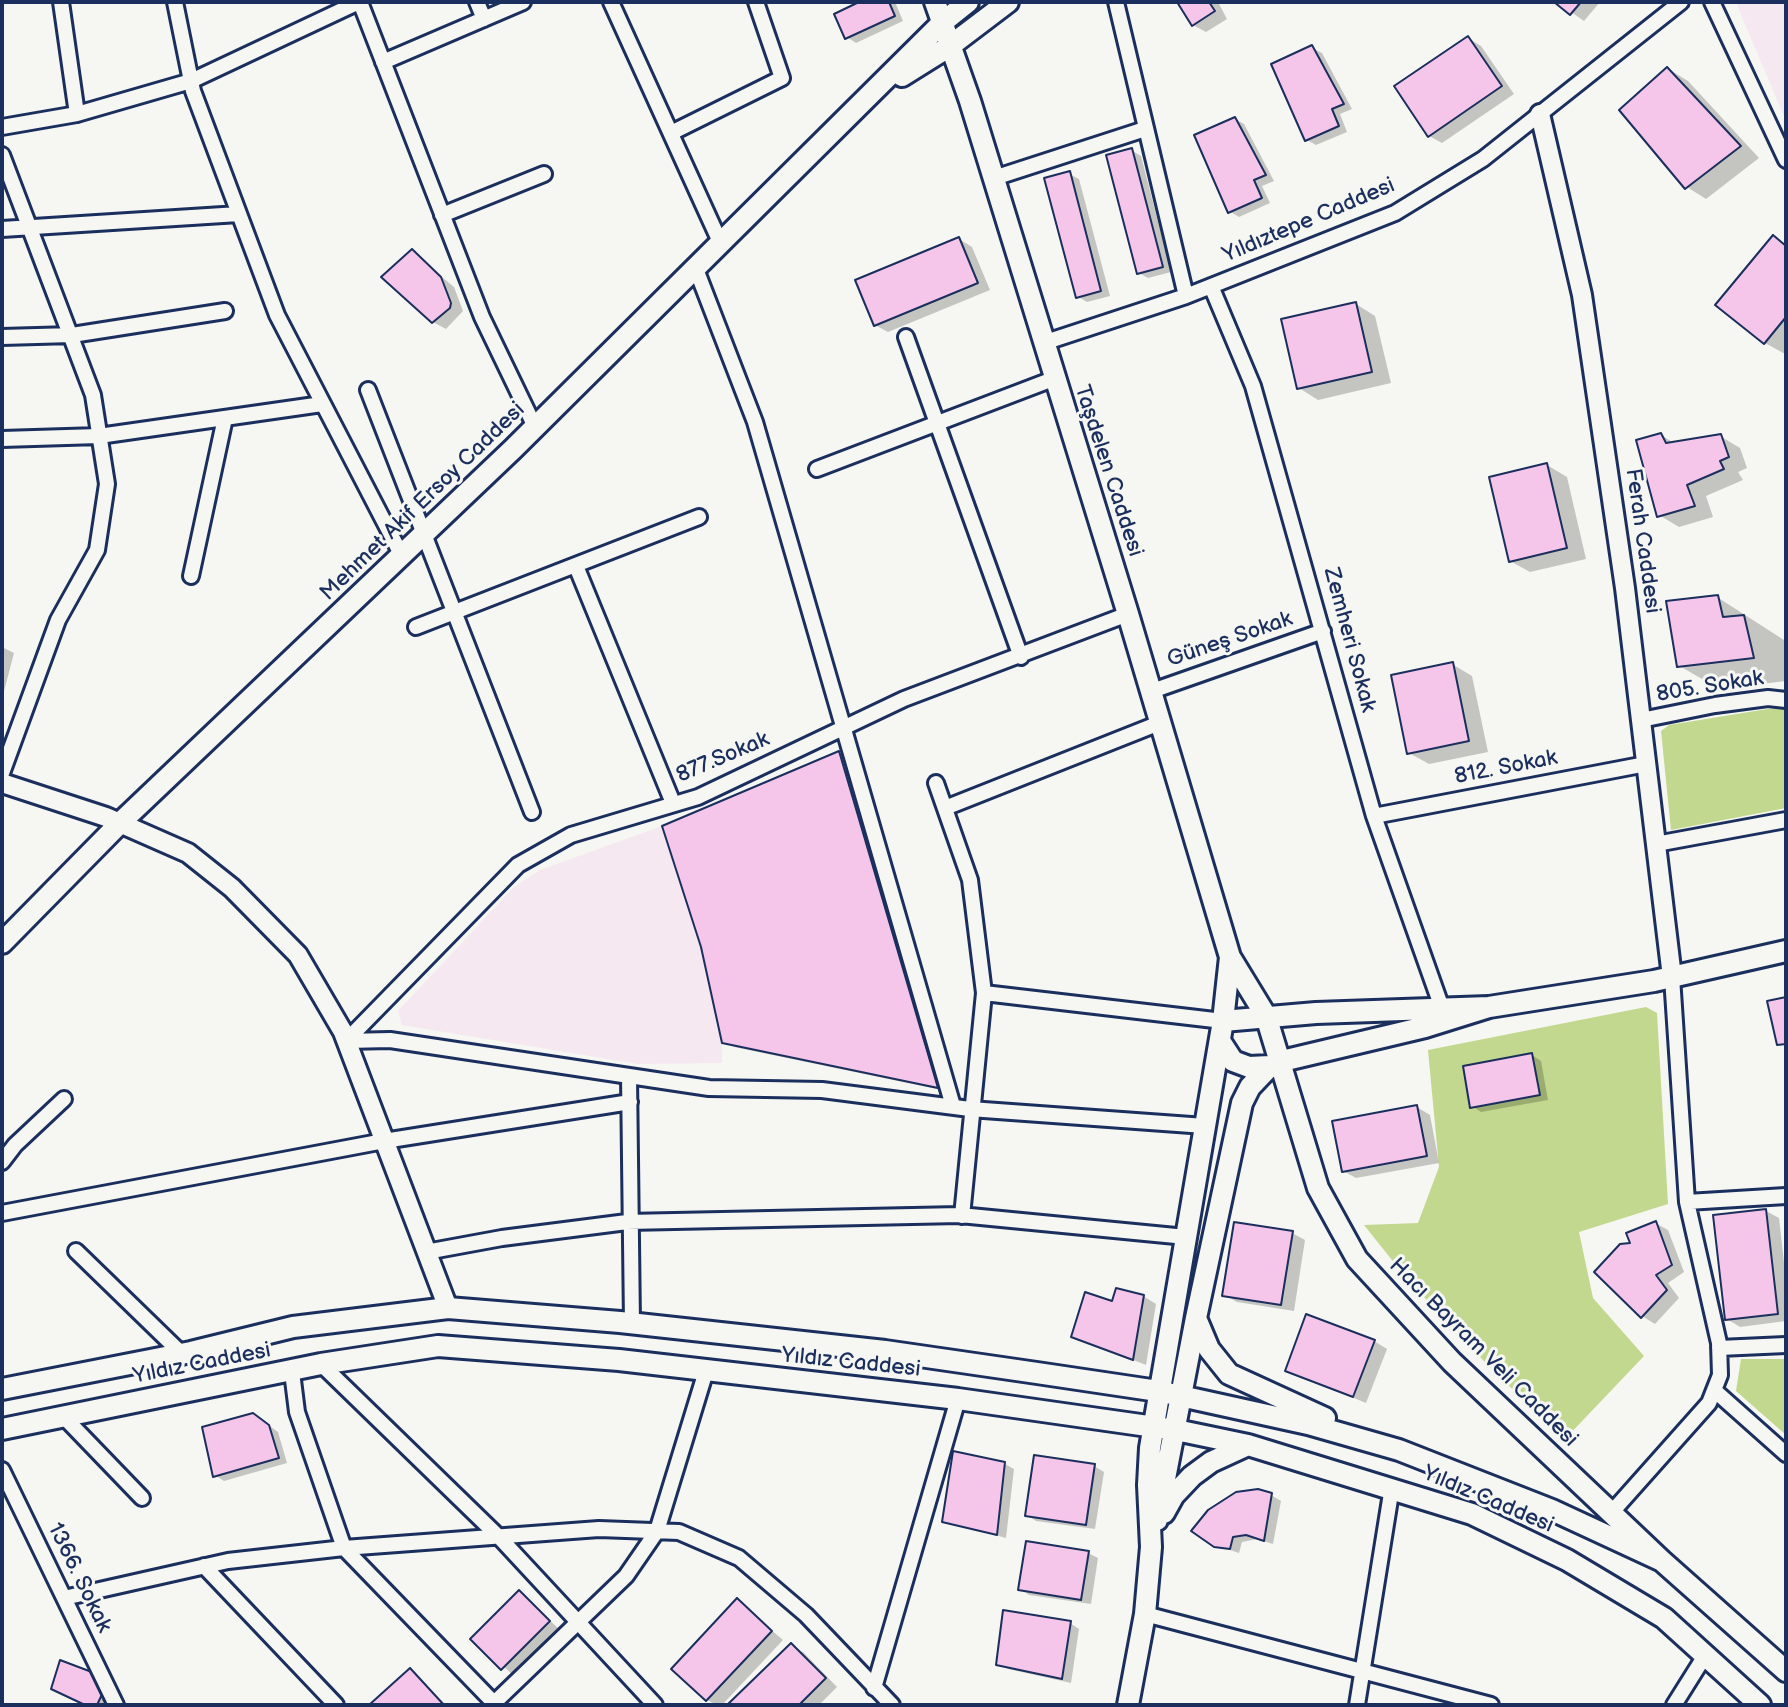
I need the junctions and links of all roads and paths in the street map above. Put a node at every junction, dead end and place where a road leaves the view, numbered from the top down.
1 (61, 2) edge
2 (175, 2) edge
3 (360, 2) edge
4 (477, 2) edge
5 (523, 2) edge
6 (611, 2) edge
7 (756, 2) edge
8 (935, 2) edge
9 (968, 2) edge
10 (1008, 2) edge
11 (1116, 2) edge
12 (1681, 2) edge
13 (1712, 2) edge
14 (484, 19) junction
15 (943, 22) junction
16 (950, 46) junction
17 (383, 62) junction
18 (191, 81) junction
19 (875, 93) junction
20 (77, 114) junction
21 (1540, 114) junction
22 (2, 127) edge
23 (1145, 129) junction
24 (671, 133) junction
25 (2, 155) edge
26 (1786, 160) edge
27 (544, 174) dead end
28 (994, 178) junction
29 (239, 214) junction
30 (442, 215) junction
31 (30, 228) junction
32 (2, 229) edge
33 (721, 244) junction
34 (696, 269) junction
35 (1211, 286) junction
36 (1186, 296) junction
37 (225, 311) dead end
38 (72, 335) junction
39 (2, 337) edge
40 (906, 337) dead end
41 (1043, 343) junction
42 (1053, 379) junction
43 (368, 390) dead end
44 (322, 404) junction
45 (225, 418) junction
46 (937, 423) junction
47 (535, 427) junction
48 (99, 436) junction
49 (2, 439) edge
50 (817, 469) dead end
51 (699, 517) dead end
52 (426, 533) junction
53 (402, 556) junction
54 (576, 566) junction
55 (191, 576) dead end
56 (456, 611) junction
57 (1128, 614) junction
58 (416, 627) dead end
59 (1323, 631) junction
60 (1021, 657) junction
61 (1152, 691) junction
62 (1786, 700) edge
63 (1641, 720) junction
64 (1162, 722) junction
65 (841, 729) junction
66 (1646, 764) junction
67 (2, 773) edge
68 (2, 783) edge
69 (936, 783) dead end
70 (673, 803) junction
71 (945, 808) junction
72 (532, 812) dead end
73 (1374, 816) junction
74 (1786, 820) edge
75 (120, 823) junction
76 (1656, 844) junction
77 (2, 943) edge
78 (1786, 951) edge
79 (1230, 957) junction
80 (1672, 977) junction
81 (984, 993) junction
82 (1489, 1007) junction
83 (1442, 1008) junction
84 (1266, 1016) junction
85 (1221, 1031) junction
86 (346, 1041) junction
87 (1276, 1063) junction
88 (629, 1076) junction
89 (64, 1099) dead end
90 (630, 1102) junction
91 (953, 1106) junction
92 (970, 1109) junction
93 (1205, 1126) junction
94 (384, 1141) junction
95 (2, 1162) edge
96 (1786, 1196) edge
97 (1687, 1202) junction
98 (2, 1205) edge
99 (2, 1213) edge
100 (962, 1216) junction
101 (633, 1222) junction
102 (1186, 1237) junction
103 (76, 1251) dead end
104 (426, 1252) junction
105 (448, 1308) junction
106 (1196, 1318) junction
107 (632, 1323) junction
108 (1786, 1345) edge
109 (1719, 1348) junction
110 (182, 1354) junction
111 (321, 1364) junction
112 (706, 1371) junction
113 (292, 1372) junction
114 (2, 1389) edge
115 (1714, 1390) junction
116 (1158, 1391) junction
117 (1182, 1397) junction
118 (958, 1399) junction
119 (63, 1416) junction
120 (1153, 1427) junction
121 (2, 1429) edge
122 (1176, 1430) junction
123 (1248, 1445) junction
124 (1399, 1450) junction
125 (1786, 1454) edge
126 (2, 1470) edge
127 (1392, 1487) junction
128 (142, 1498) dead end
129 (1612, 1512) junction
130 (657, 1531) junction
131 (1153, 1537) junction
132 (500, 1538) junction
133 (344, 1548) junction
134 (1662, 1561) junction
135 (204, 1566) junction
136 (64, 1598) junction
137 (1145, 1614) junction
138 (578, 1622) junction
139 (1706, 1654) junction
140 (1363, 1669) junction
141 (1786, 1671) edge
142 (874, 1688) junction
143 (494, 1704) edge
144 (116, 1705) edge
145 (336, 1705) edge
146 (655, 1705) edge
147 (892, 1705) edge
148 (1128, 1705) edge
149 (1357, 1705) edge
150 (1491, 1705) edge
151 (1674, 1705) edge
152 (1760, 1705) edge

1 - 20 street
2 - 18 street
3 - 17 street
3 - 18 street
4 - 14 street
5 - 14 street
6 - 24 street
7 - 24 street
8 - 15 main road, Taşdelen Caddesi
9 - 15 main road, Mehmet Akif Ersoy Caddesi
10 - 16 main road, Mehmet Akif Ersoy Caddesi
11 - 23 street
12 - 21 street, Yıldıztepe Caddesi
13 - 26 street
14 - 17 street
15 - 16 main road, Taşdelen Caddesi
15 - 19 main road, Mehmet Akif Ersoy Caddesi
16 - 19 main road, Mehmet Akif Ersoy Caddesi
16 - 28 main road, Taşdelen Caddesi
17 - 30 street
18 - 20 street
18 - 29 street
19 - 33 main road, Mehmet Akif Ersoy Caddesi
20 - 22 street
21 - 35 street, Yıldıztepe Caddesi
21 - 63 street, Ferah Caddesi
23 - 28 street
23 - 36 street
24 - 33 street
25 - 31 street
27 - 30 street
28 - 41 main road, Taşdelen Caddesi
29 - 31 street
29 - 44 street
30 - 47 street
31 - 32 street
31 - 38 street
33 - 34 main road, Mehmet Akif Ersoy Caddesi
34 - 47 main road, Mehmet Akif Ersoy Caddesi
34 - 65 street
35 - 36 street, Yıldıztepe Caddesi
35 - 59 street, Zemheri Sokak
36 - 41 street, Yıldıztepe Caddesi
37 - 38 street
38 - 39 street
38 - 48 street
40 - 46 street
41 - 42 main road, Taşdelen Caddesi
42 - 46 street
42 - 57 main road, Taşdelen Caddesi
43 - 52 street
44 - 45 street
44 - 53 street
45 - 48 street
45 - 55 street
46 - 50 street
46 - 60 street
47 - 52 main road, Mehmet Akif Ersoy Caddesi
48 - 49 street
48 - 67 street
51 - 54 street
52 - 53 main road, Mehmet Akif Ersoy Caddesi
52 - 56 street
53 - 75 main road, Mehmet Akif Ersoy Caddesi
54 - 56 street
54 - 70 street
56 - 58 street
56 - 72 street
57 - 60 street, 877.Sokak
57 - 61 main road, Taşdelen Caddesi
59 - 61 street, Güneş Sokak
59 - 73 street, Zemheri Sokak
60 - 65 street, 877.Sokak
61 - 64 main road, Taşdelen Caddesi
62 - 63 street, 805. Sokak
63 - 66 street, Ferah Caddesi
64 - 71 street
64 - 79 main road, Taşdelen Caddesi
65 - 70 street, 877.Sokak
65 - 91 street
66 - 73 street, 812. Sokak
66 - 76 street, Ferah Caddesi
68 - 75 street
69 - 71 street
70 - 86 street, 877.Sokak
71 - 81 street
73 - 83 street, Zemheri Sokak
74 - 76 street
75 - 77 main road, Mehmet Akif Ersoy Caddesi
75 - 86 street
76 - 80 street, Ferah Caddesi
78 - 80 main road
79 - 84 main road, Hacı Bayram Veli Caddesi
79 - 85 main road
80 - 82 main road
80 - 97 street
81 - 85 street
81 - 92 street
82 - 83 main road
82 - 87 main road
83 - 84 main road
84 - 85 main road
84 - 87 main road, Hacı Bayram Veli Caddesi
85 - 87 main road
85 - 93 main road
86 - 88 street
86 - 94 street
87 - 106 main road
87 - 129 main road, Hacı Bayram Veli Caddesi
88 - 90 street
88 - 91 street
89 - 95 street
90 - 94 street
90 - 101 street
91 - 92 street
92 - 93 street
92 - 100 street
93 - 102 main road
94 - 99 street
94 - 104 street
96 - 97 street
97 - 109 street
98 - 99 street
100 - 101 street
100 - 102 street
101 - 104 street
101 - 107 street
102 - 116 main road
103 - 110 street
104 - 105 street
105 - 107 main road, Yıldız Caddesi
105 - 110 main road, Yıldız Caddesi
106 - 117 main road
106 - 124 main road
107 - 116 main road, Yıldız Caddesi
108 - 109 street
109 - 115 street
110 - 114 main road, Yıldız Caddesi
111 - 112 main road, Yıldız Caddesi
111 - 113 main road, Yıldız Caddesi
111 - 132 street
112 - 118 main road, Yıldız Caddesi
112 - 130 street
113 - 119 main road, Yıldız Caddesi
113 - 133 street
115 - 125 street
115 - 129 street
116 - 117 main road, Yıldız Caddesi
116 - 120 main road
117 - 122 main road
117 - 124 main road, Yıldız Caddesi
118 - 120 main road, Yıldız Caddesi
118 - 142 street
119 - 121 main road, Yıldız Caddesi
119 - 128 street
120 - 122 main road, Yıldız Caddesi
120 - 131 main road
122 - 123 main road, Yıldız Caddesi
122 - 131 main road
123 - 127 main road, Yıldız Caddesi
123 - 131 main road
124 - 134 main road, Yıldız Caddesi
126 - 136 street, 1366. Sokak
127 - 139 main road, Yıldız Caddesi
127 - 140 street
129 - 134 main road, Hacı Bayram Veli Caddesi
130 - 132 street
130 - 138 street
130 - 142 street
131 - 137 main road
132 - 133 street
132 - 138 street
133 - 135 street
133 - 143 street
134 - 141 main road
135 - 136 street
135 - 145 street
136 - 144 street, 1366. Sokak
137 - 140 street
137 - 148 main road
138 - 143 street
138 - 146 street
139 - 151 street
139 - 152 main road
140 - 149 street
140 - 150 street
142 - 147 street

